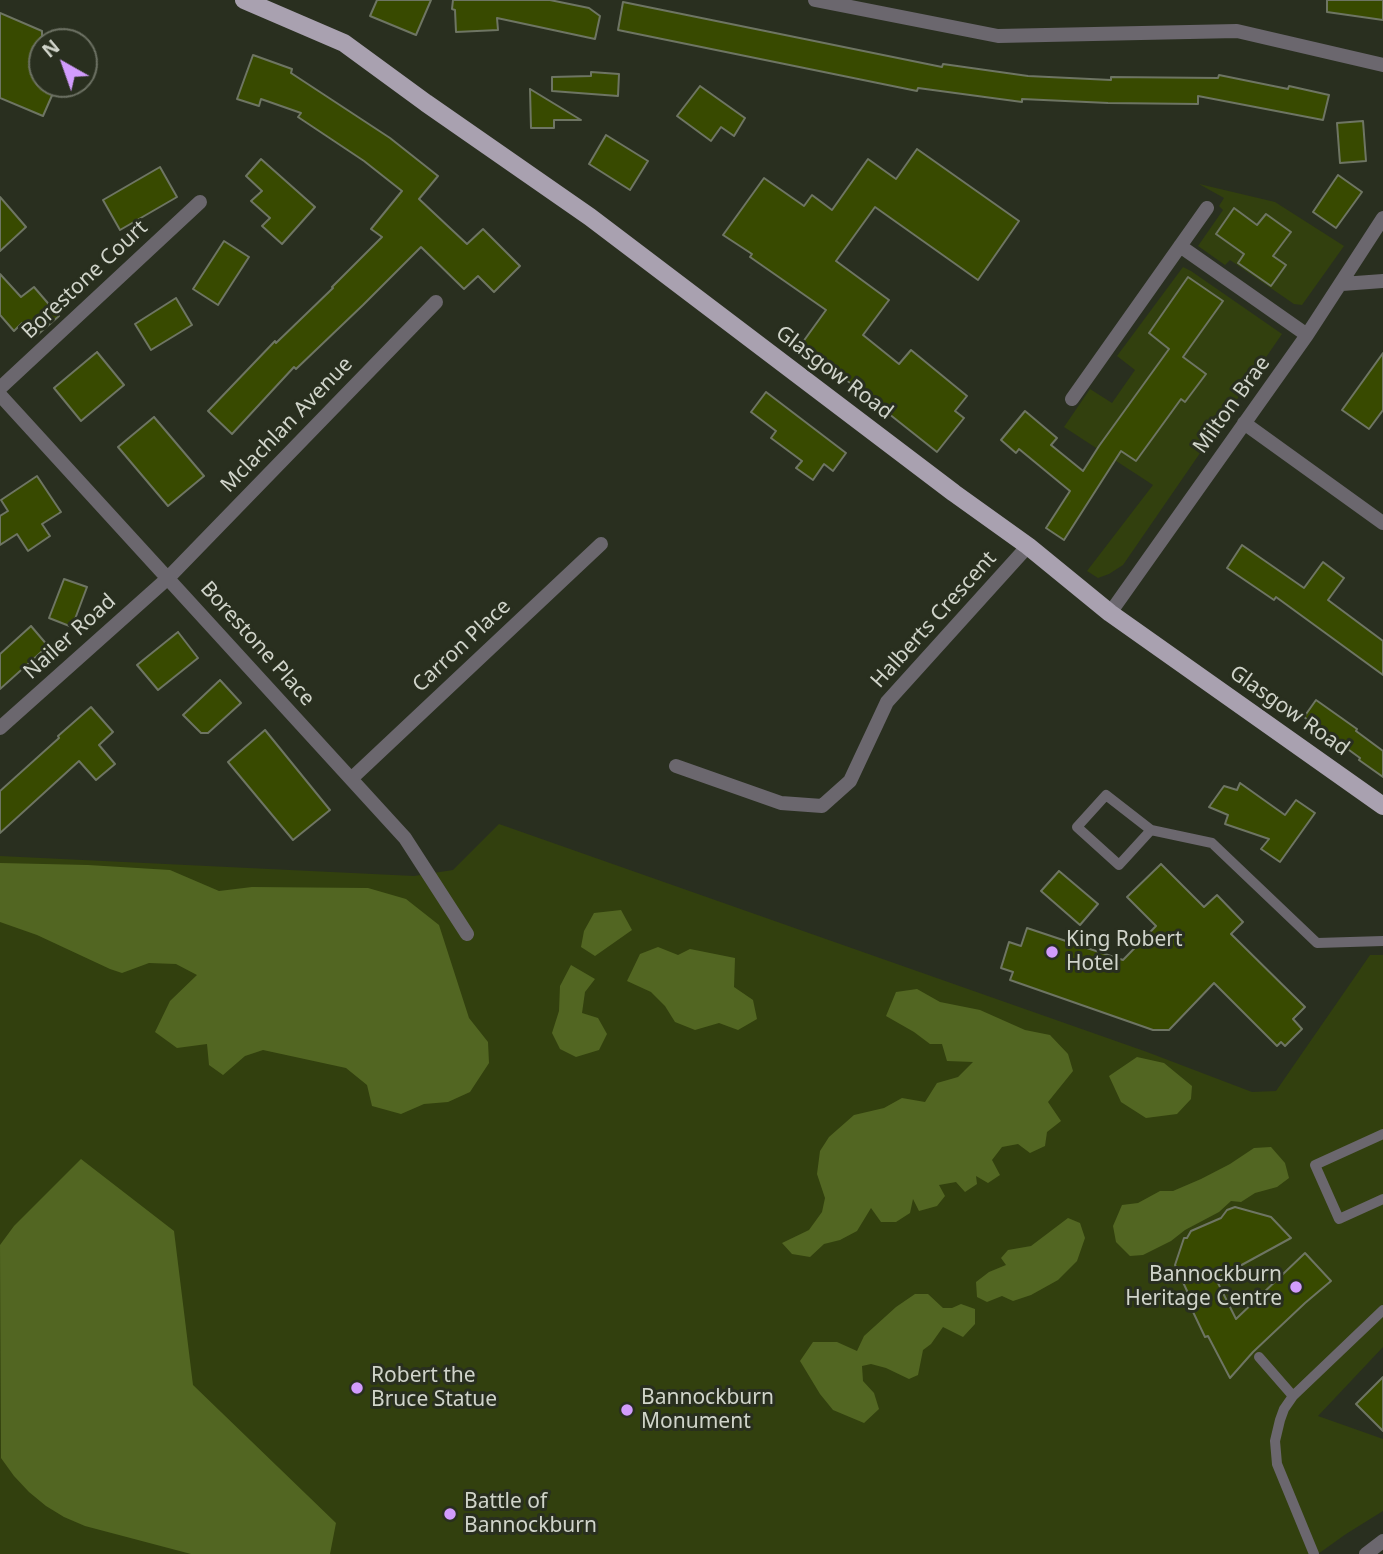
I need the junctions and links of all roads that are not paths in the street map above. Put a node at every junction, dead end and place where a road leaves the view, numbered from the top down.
1 (244, 0) edge
2 (815, 0) edge
3 (1383, 65) edge
4 (200, 202) dead end
5 (1207, 208) dead end
6 (1383, 218) edge
7 (1180, 247) junction
8 (1383, 281) edge
9 (1342, 284) junction
10 (436, 302) dead end
11 (1307, 335) junction
12 (0, 388) edge
13 (0, 395) edge
14 (1072, 399) dead end
15 (1244, 423) junction
16 (1382, 521) edge
17 (601, 544) dead end
18 (1028, 546) junction
19 (168, 578) junction
20 (1110, 612) junction
21 (0, 728) edge
22 (676, 766) dead end
23 (352, 779) junction
24 (1383, 806) edge
25 (1150, 830) junction
26 (467, 934) dead end
27 (1383, 941) edge
28 (1383, 1135) edge
29 (1383, 1199) edge
30 (1383, 1310) edge
31 (1259, 1357) dead end
32 (1293, 1396) junction
33 (1383, 1541) edge
34 (1314, 1554) edge
35 (1366, 1554) edge

1 - 18 main road, Glasgow Road
2 - 3 street
4 - 12 street, Borestone Court
5 - 7 street
6 - 9 street, Milton Brae
7 - 11 street
7 - 14 street
8 - 9 street
9 - 11 street, Milton Brae
10 - 19 street, Mclachlan Avenue
11 - 15 street, Milton Brae
13 - 19 street, Borestone Place
15 - 16 street
15 - 20 street, Milton Brae
17 - 23 street, Carron Place
18 - 20 main road, Glasgow Road
18 - 22 street, Halberts Crescent
19 - 21 street, Nailer Road
19 - 23 street, Borestone Place
20 - 24 main road, Glasgow Road
23 - 26 street, Borestone Place
25 - 25 lane
25 - 27 lane
28 - 29 lane
30 - 32 lane
31 - 32 lane
32 - 34 lane
33 - 35 street

